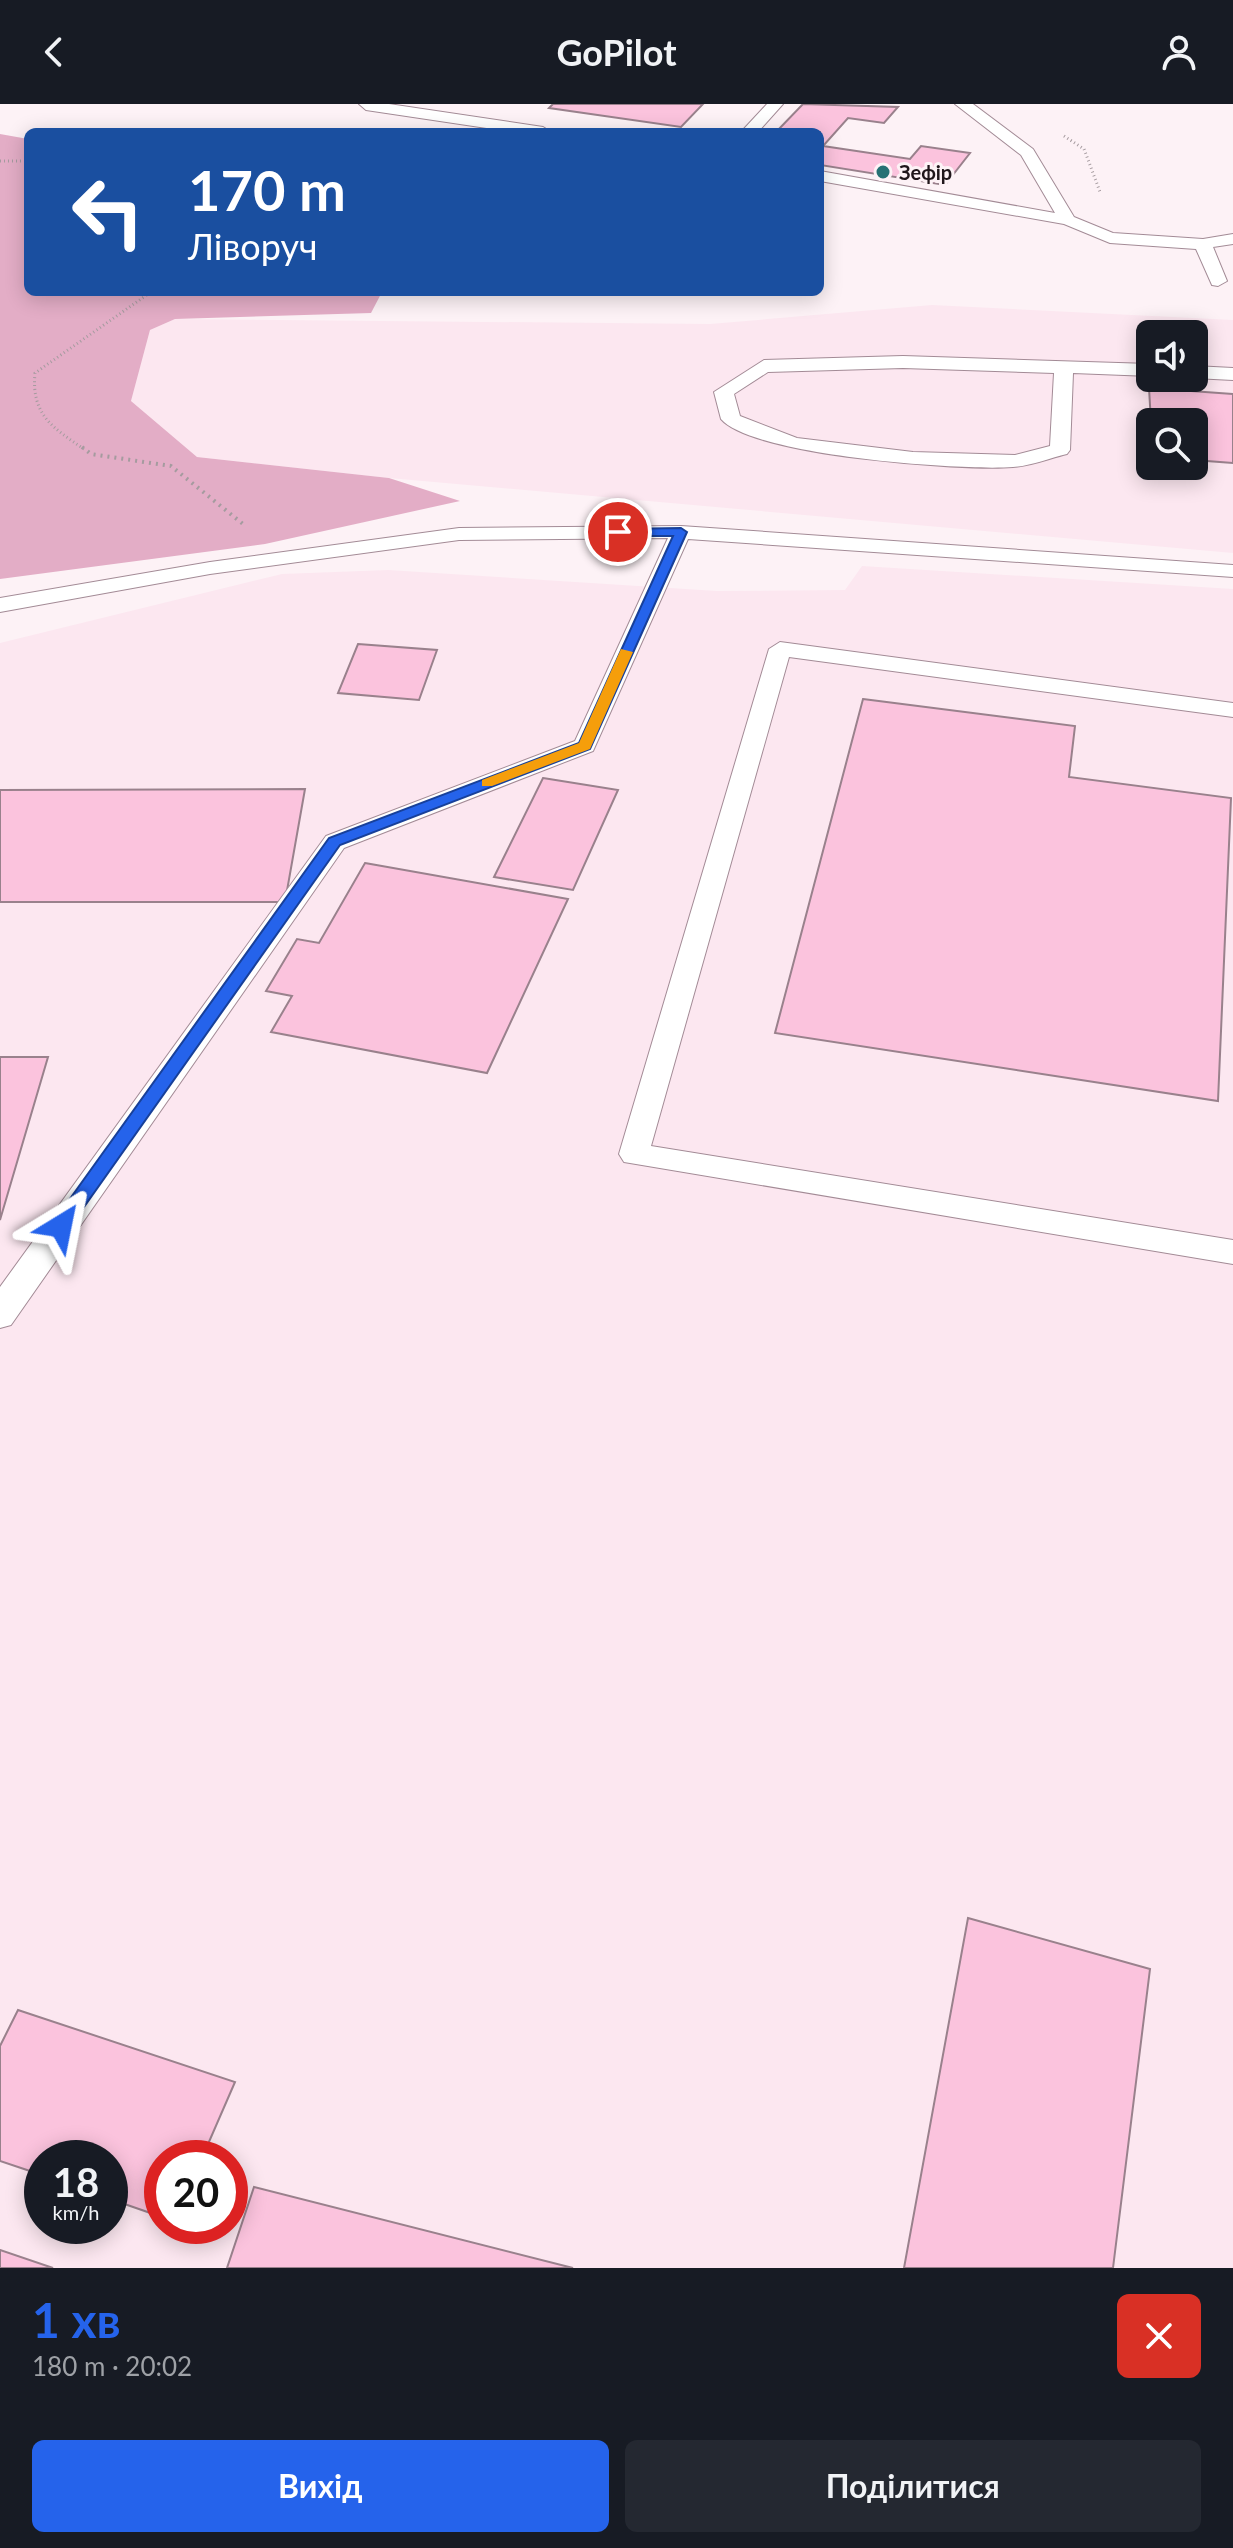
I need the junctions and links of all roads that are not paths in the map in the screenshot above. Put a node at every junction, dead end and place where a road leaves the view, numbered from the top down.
1 (775, 104) edge
2 (963, 104) edge
3 (366, 105) edge
4 (517, 128) edge
5 (753, 128) edge
6 (824, 177) edge
7 (1068, 220) junction
8 (1233, 239) edge
9 (1203, 244) junction
10 (1218, 281) dead end
11 (1064, 367) junction
12 (1136, 370) edge
13 (1208, 373) edge
14 (1233, 374) edge
15 (681, 532) junction
16 (1233, 571) edge
17 (0, 605) edge
18 (1233, 710) edge
19 (1233, 1252) edge
20 (0, 1316) edge

1 - 5 lane
2 - 7 lane
3 - 4 lane
6 - 7 lane
7 - 9 lane
8 - 9 lane
9 - 10 lane
11 - 11 lane
11 - 12 lane
13 - 14 lane
15 - 16 lane
15 - 17 lane
15 - 20 lane
18 - 19 lane

